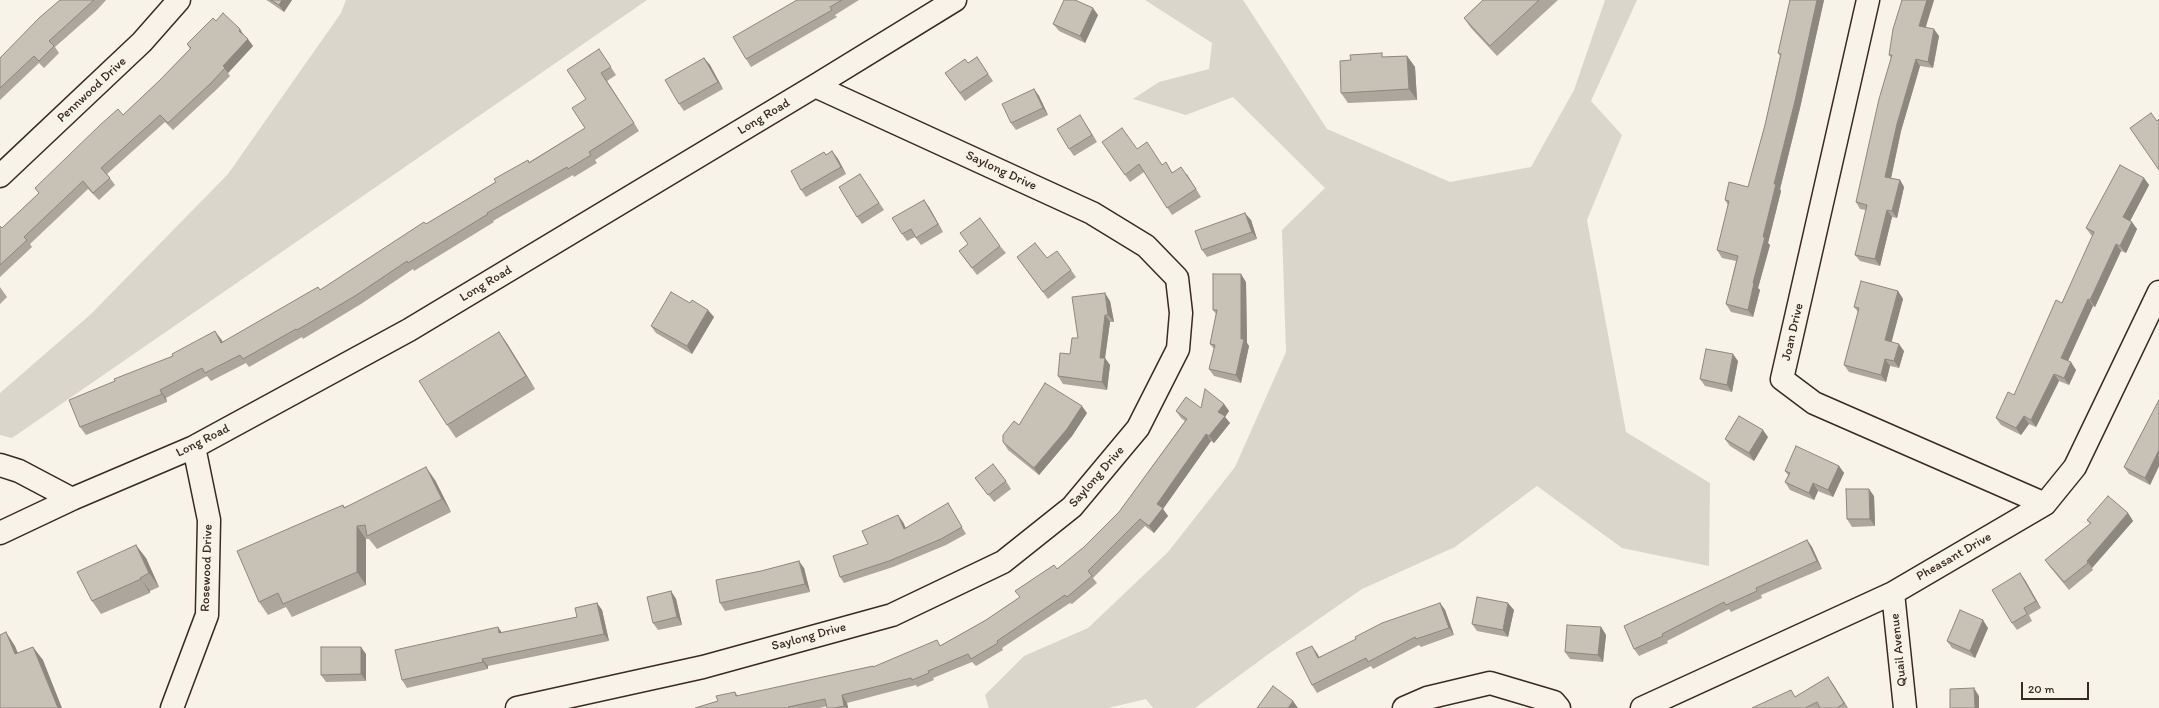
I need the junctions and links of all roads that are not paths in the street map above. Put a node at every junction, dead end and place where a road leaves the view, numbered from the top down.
1 (180, 0) edge
2 (954, 0) edge
3 (1868, 0) edge
4 (815, 86) junction
5 (0, 176) edge
6 (2159, 292) edge
7 (194, 448) junction
8 (0, 466) edge
9 (72, 499) junction
10 (2045, 504) junction
11 (0, 533) edge
12 (1893, 592) junction
13 (172, 708) edge
14 (517, 708) edge
15 (1404, 708) edge
16 (1559, 708) edge
17 (1642, 708) edge
18 (1905, 708) edge

1 - 5 street, Pennwood Drive
2 - 4 street, Long Road
3 - 10 street, Joan Drive
4 - 7 street, Long Road
4 - 14 street, Saylong Drive
6 - 10 street, Pheasant Drive
7 - 9 street, Long Road
7 - 13 street, Rosewood Drive
8 - 9 street
9 - 11 street, Long Road
10 - 12 street, Pheasant Drive
12 - 17 street, Pheasant Drive
12 - 18 street, Quail Avenue
15 - 16 street

